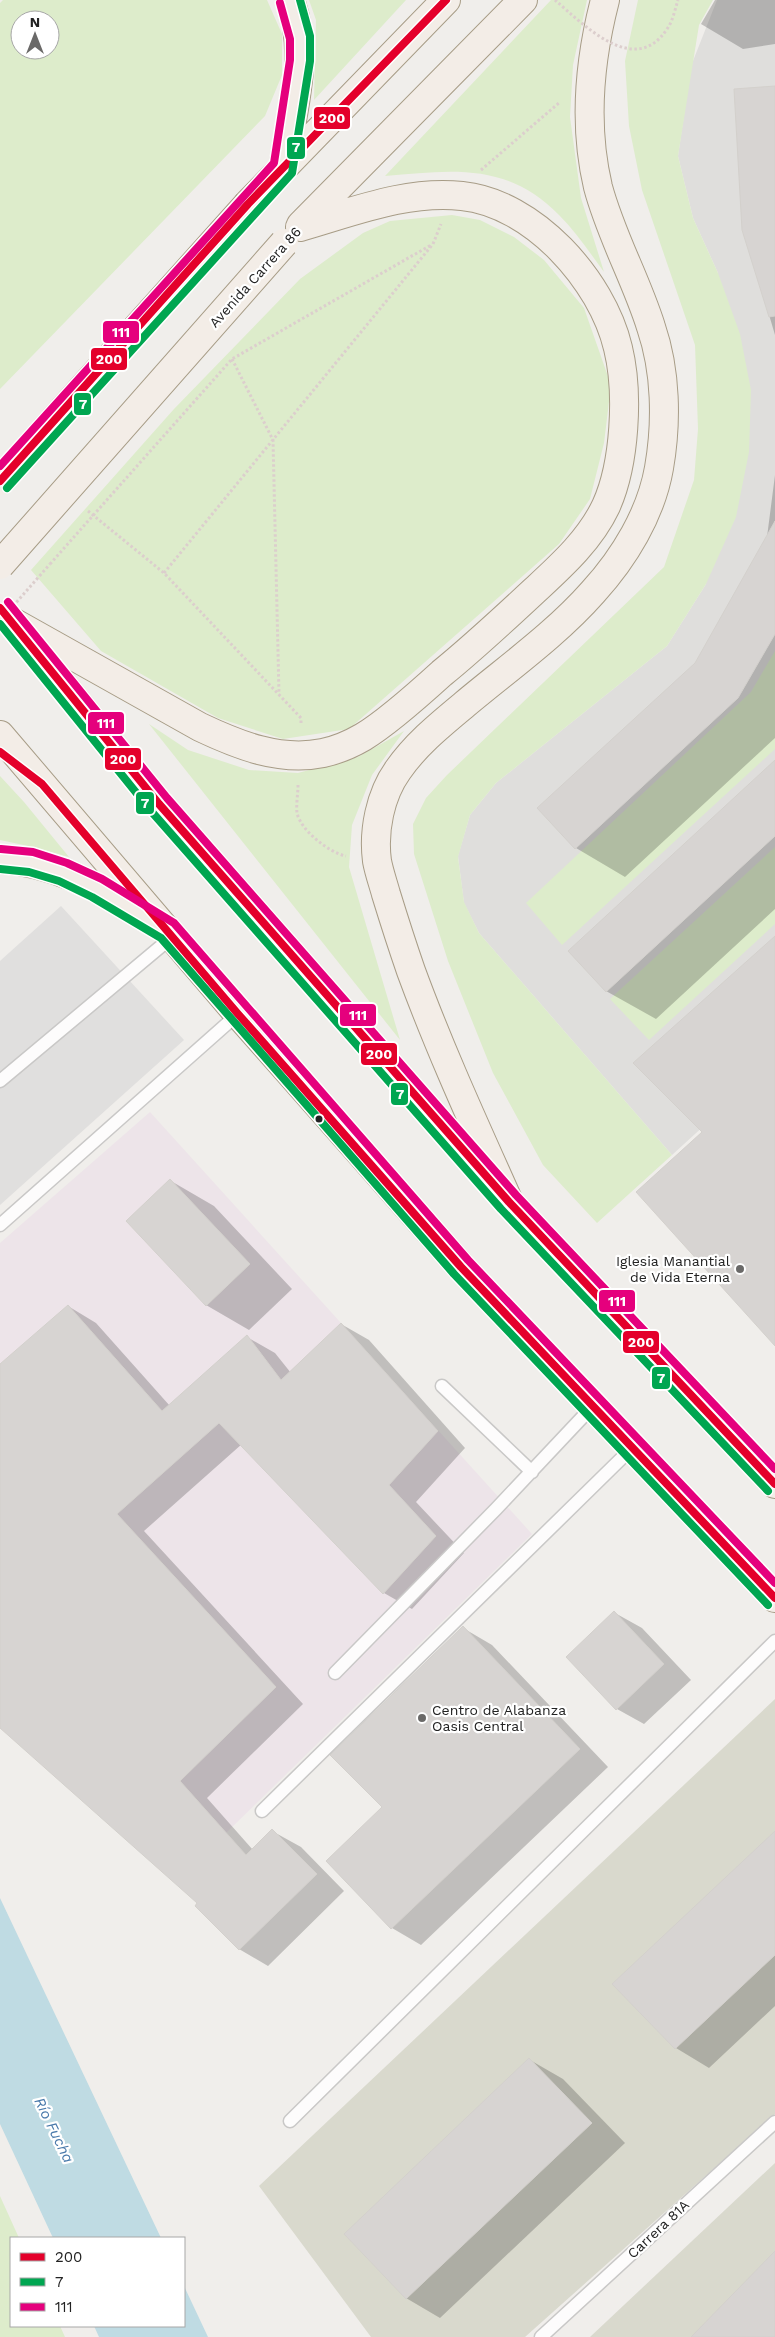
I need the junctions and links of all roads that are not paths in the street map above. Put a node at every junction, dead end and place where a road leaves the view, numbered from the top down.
1 (290, 0) edge
2 (446, 0) edge
3 (523, 0) edge
4 (605, 0) edge
5 (283, 168) junction
6 (292, 235) junction
7 (0, 481) edge
8 (0, 565) edge
9 (4, 616) edge
10 (0, 735) edge
11 (0, 752) edge
12 (42, 784) junction
13 (0, 859) edge
14 (169, 933) junction
15 (238, 1014) junction
16 (0, 1081) edge
17 (509, 1202) junction
18 (0, 1225) edge
19 (442, 1386) dead end
20 (592, 1407) junction
21 (631, 1449) junction
22 (532, 1472) junction
23 (775, 1484) edge
24 (775, 1598) edge
25 (775, 1641) edge
26 (335, 1672) dead end
27 (262, 1811) dead end
28 (290, 2121) dead end
29 (775, 2122) edge
30 (541, 2337) edge

1 - 5 main road
2 - 5 main road
3 - 6 main road, Avenida Carrera 86
4 - 17 main road
5 - 7 main road, bridge
6 - 8 main road, Avenida Carrera 86, bridge
6 - 9 main road
9 - 17 main road
10 - 12 main road
11 - 12 main road
12 - 14 main road
13 - 14 main road
14 - 15 main road
14 - 16 lane
15 - 18 lane
15 - 20 main road
17 - 23 main road
19 - 22 lane
20 - 21 main road
20 - 22 lane
21 - 24 main road
21 - 27 lane
22 - 26 lane
25 - 28 lane
29 - 30 lane, Carrera 81A

